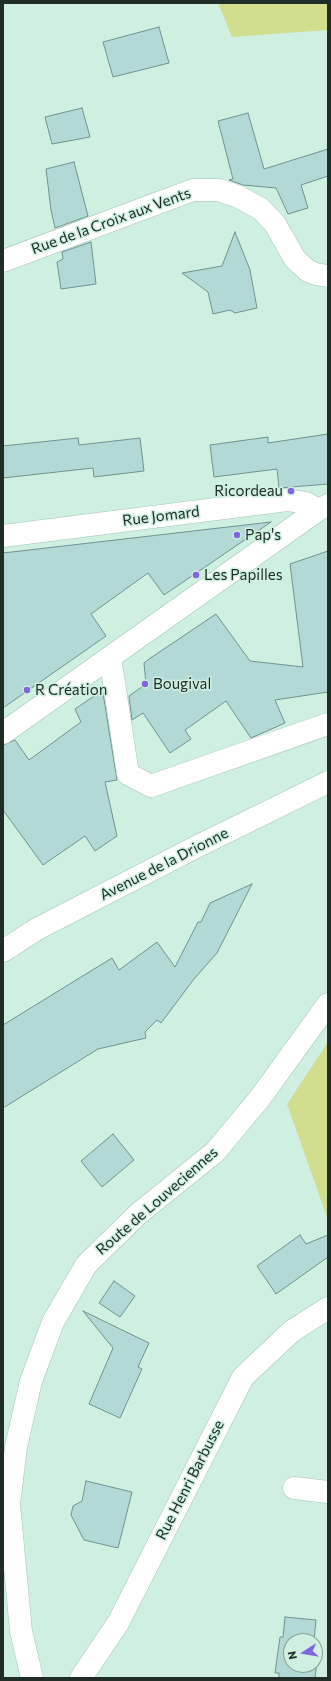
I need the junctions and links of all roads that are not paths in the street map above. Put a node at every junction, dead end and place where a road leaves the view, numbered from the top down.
1 (3, 261) edge
2 (328, 276) edge
3 (323, 507) edge
4 (3, 536) edge
5 (110, 657) junction
6 (328, 724) edge
7 (3, 733) edge
8 (328, 782) edge
9 (3, 951) edge
10 (328, 1004) edge
11 (328, 1308) edge
12 (294, 1488) dead end
13 (328, 1492) edge
14 (32, 1678) edge
15 (81, 1678) edge

1 - 2 street, Rue de la Croix aux Vents
3 - 4 street, Rue Jomard
3 - 5 street
5 - 6 street
5 - 7 street
8 - 9 street, Avenue de la Drionne
10 - 14 street, Route de Louveciennes
11 - 15 street, Rue Henri Barbusse
12 - 13 street

